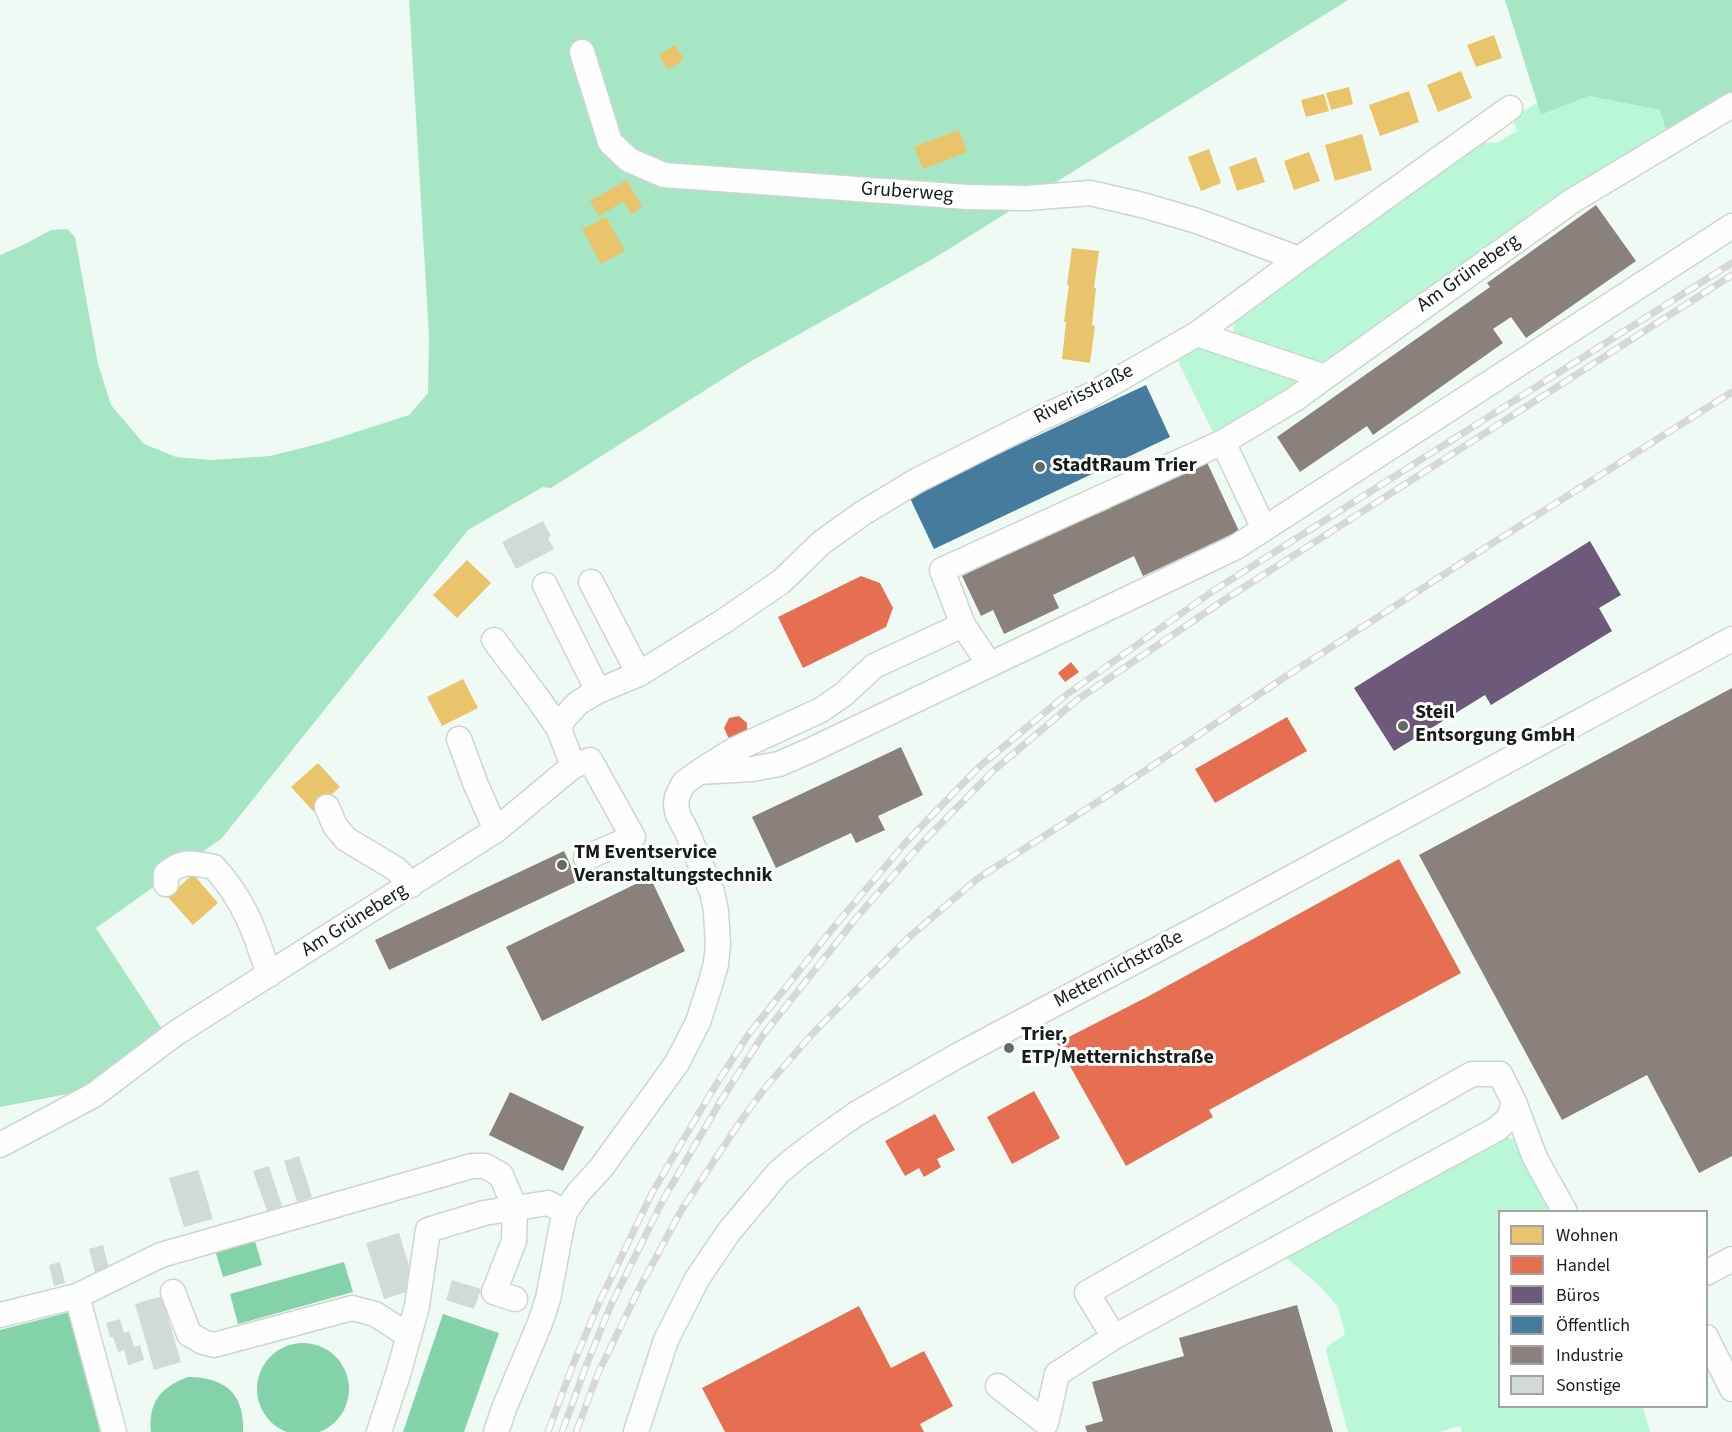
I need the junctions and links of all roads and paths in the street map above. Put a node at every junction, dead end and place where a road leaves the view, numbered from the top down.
1 (582, 52) dead end
2 (1732, 105) edge
3 (1510, 108) dead end
4 (1732, 226) edge
5 (1299, 259) junction
6 (1197, 334) junction
7 (1324, 377) junction
8 (1222, 442) junction
9 (1264, 529) junction
10 (591, 582) dead end
11 (545, 585) dead end
12 (963, 625) junction
13 (1732, 639) edge
14 (494, 640) dead end
15 (989, 664) junction
16 (644, 670) junction
17 (598, 691) junction
18 (559, 729) junction
19 (459, 739) dead end
20 (573, 766) junction
21 (699, 772) junction
22 (327, 807) dead end
23 (496, 830) junction
24 (586, 858) dead end
25 (166, 884) dead end
26 (411, 885) junction
27 (269, 975) junction
28 (1514, 1102) junction
29 (0, 1145) edge
30 (515, 1208) junction
31 (1564, 1210) edge
32 (565, 1212) junction
33 (1732, 1259) edge
34 (1708, 1272) edge
35 (173, 1292) dead end
36 (77, 1296) junction
37 (515, 1299) dead end
38 (0, 1315) edge
39 (409, 1336) junction
40 (1114, 1337) junction
41 (1708, 1339) edge
42 (998, 1386) dead end
43 (1732, 1389) edge
44 (1046, 1427) edge
45 (114, 1432) edge
46 (379, 1432) edge
47 (496, 1432) edge
48 (636, 1432) edge

1 - 5 street, Gruberweg
2 - 7 street, Am Grüneberg
3 - 5 street, Riverisstraße
4 - 9 street
5 - 6 street, Riverisstraße
6 - 7 street
6 - 16 street, Riverisstraße
7 - 8 street, Am Grüneberg
8 - 9 street
8 - 12 street, Am Grüneberg
9 - 15 street
10 - 16 street
11 - 17 street
12 - 15 street
12 - 21 street
13 - 48 street, Metternichstraße
14 - 18 street
15 - 21 street
16 - 17 street
17 - 18 street
18 - 20 street
19 - 23 street
20 - 23 street, Am Grüneberg
20 - 24 street
21 - 32 street
22 - 26 street
23 - 26 street, Am Grüneberg
25 - 27 street
26 - 27 street, Am Grüneberg
27 - 29 street, Am Grüneberg
28 - 31 street
28 - 40 street
28 - 40 street
30 - 32 street
30 - 36 street
30 - 37 street
30 - 39 street
32 - 47 street
33 - 34 street
35 - 39 street
36 - 38 street
36 - 45 street
39 - 46 street
40 - 44 street
41 - 43 street
42 - 44 street

